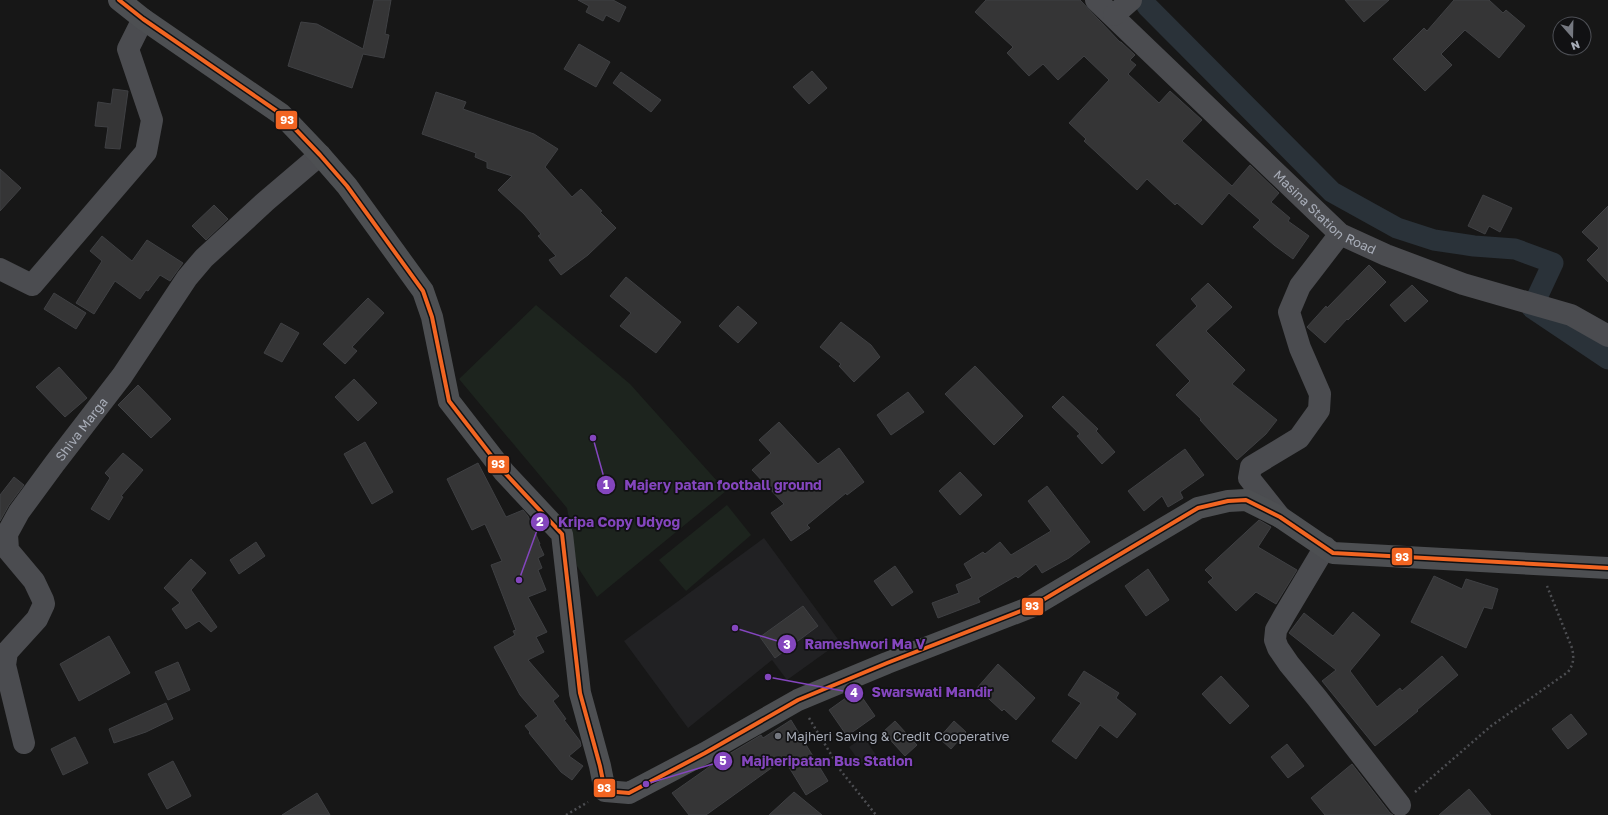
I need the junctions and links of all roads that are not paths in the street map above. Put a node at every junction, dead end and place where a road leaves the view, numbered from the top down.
1 (119, 0) edge
2 (1096, 0) edge
3 (1131, 0) edge
4 (1114, 15) junction
5 (143, 19) junction
6 (320, 155) junction
7 (1340, 234) junction
8 (0, 269) edge
9 (1608, 336) edge
10 (1280, 517) junction
11 (1325, 547) junction
12 (1608, 568) edge
13 (24, 743) dead end
14 (1400, 805) road end

1 - 5 main road
2 - 4 street, Masina Station Road
3 - 4 street
4 - 7 street, Masina Station Road
5 - 6 main road
5 - 8 street
6 - 10 main road
6 - 13 street, Shiva Marga
7 - 9 street, Masina Station Road
7 - 10 street
10 - 11 main road
11 - 12 main road
11 - 14 street

